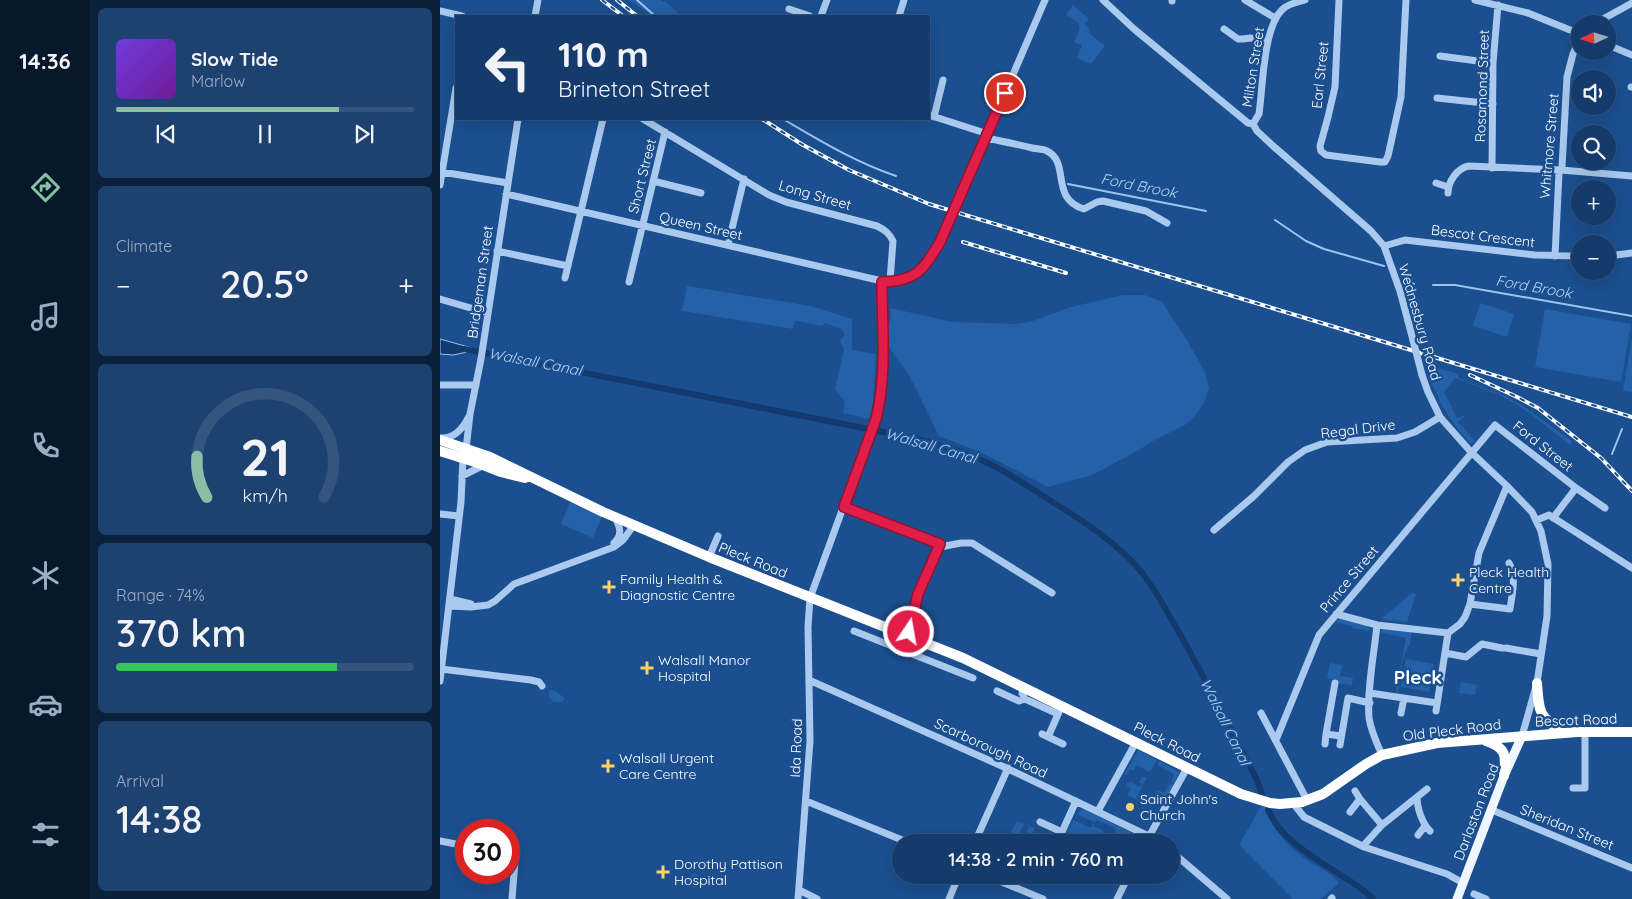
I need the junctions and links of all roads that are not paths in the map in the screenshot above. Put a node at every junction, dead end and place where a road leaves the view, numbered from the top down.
1 (538, 0) edge
2 (827, 0) edge
3 (1045, 0) edge
4 (1103, 0) edge
5 (1245, 0) edge
6 (1286, 0) edge
7 (1305, 0) edge
8 (1339, 0) edge
9 (1406, 0) edge
10 (1475, 0) edge
11 (902, 1) edge
12 (1632, 3) edge
13 (1498, 5) junction
14 (1283, 8) junction
15 (789, 9) dead end
16 (440, 11) edge
17 (458, 15) edge
18 (535, 15) edge
19 (807, 15) edge
20 (820, 15) edge
21 (899, 15) edge
22 (1610, 15) edge
23 (1275, 18) junction
24 (1224, 28) dead end
25 (1571, 30) edge
26 (1268, 40) junction
27 (1616, 49) edge
28 (1632, 55) edge
29 (1440, 56) dead end
30 (1571, 60) edge
31 (1493, 63) junction
32 (943, 80) dead end
33 (455, 94) edge
34 (1437, 98) dead end
35 (1493, 104) junction
36 (931, 116) edge
37 (518, 120) edge
38 (603, 120) edge
39 (645, 120) edge
40 (1253, 124) junction
41 (665, 132) junction
42 (987, 136) junction
43 (1492, 168) junction
44 (1560, 170) junction
45 (442, 172) junction
46 (1632, 176) edge
47 (744, 178) junction
48 (653, 181) junction
49 (508, 183) junction
50 (1436, 183) dead end
51 (440, 185) edge
52 (701, 193) dead end
53 (506, 194) junction
54 (582, 211) junction
55 (1167, 223) dead end
56 (642, 226) junction
57 (728, 245) junction
58 (1384, 246) junction
59 (497, 251) junction
60 (1632, 253) edge
61 (1616, 255) edge
62 (1555, 256) junction
63 (1571, 256) edge
64 (568, 266) junction
65 (565, 278) dead end
66 (886, 281) junction
67 (629, 282) dead end
68 (440, 299) edge
69 (488, 313) junction
70 (440, 385) edge
71 (476, 385) junction
72 (470, 414) junction
73 (1440, 417) junction
74 (440, 439) edge
75 (869, 439) joint
76 (440, 451) edge
77 (1471, 452) junction
78 (465, 454) junction
79 (484, 465) junction
80 (462, 476) junction
81 (537, 481) junction
82 (1507, 486) junction
83 (1576, 488) junction
84 (844, 507) junction
85 (1605, 508) dead end
86 (440, 514) edge
87 (458, 516) junction
88 (615, 517) junction
89 (1553, 518) junction
90 (1537, 520) junction
91 (634, 525) junction
92 (1214, 530) dead end
93 (718, 536) dead end
94 (610, 547) junction
95 (940, 547) junction
96 (709, 558) junction
97 (1509, 563) dead end
98 (1632, 568) edge
99 (1052, 593) dead end
100 (810, 598) junction
101 (449, 603) junction
102 (1470, 604) junction
103 (1336, 614) junction
104 (1377, 625) junction
105 (854, 631) dead end
106 (1448, 633) junction
107 (866, 636) junction
108 (908, 637) junction
109 (862, 644) dead end
110 (1445, 653) junction
111 (1541, 654) junction
112 (963, 658) junction
113 (441, 669) junction
114 (957, 672) junction
115 (972, 678) dead end
116 (809, 680) junction
117 (440, 681) edge
118 (1335, 683) dead end
119 (1537, 683) junction
120 (542, 686) dead end
121 (1024, 687) junction
122 (997, 691) dead end
123 (1370, 693) junction
124 (1404, 698) junction
125 (1025, 699) junction
126 (1370, 703) junction
127 (1060, 710) junction
128 (1261, 713) dead end
129 (1401, 713) dead end
130 (1586, 731) junction
131 (1562, 732) junction
132 (1632, 732) edge
133 (1326, 734) junction
134 (1341, 736) junction
135 (1522, 736) junction
136 (1481, 739) junction
137 (1276, 740) junction
138 (1136, 742) junction
139 (1063, 744) dead end
140 (1325, 744) dead end
141 (1340, 745) dead end
142 (1382, 755) junction
143 (1008, 768) junction
144 (1187, 768) junction
145 (1504, 776) junction
146 (1573, 788) dead end
147 (1427, 789) dead end
148 (1355, 791) dead end
149 (1417, 797) junction
150 (1360, 799) junction
151 (1307, 800) junction
152 (806, 801) junction
153 (1076, 801) junction
154 (1293, 803) junction
155 (1280, 804) joint
156 (1492, 810) junction
157 (1098, 811) junction
158 (1350, 812) dead end
159 (1040, 822) dead end
160 (1382, 825) junction
161 (1062, 832) joint
162 (978, 834) edge
163 (1139, 834) edge
164 (1151, 834) edge
165 (1418, 835) dead end
166 (892, 836) edge
167 (440, 840) edge
168 (455, 843) edge
169 (1363, 846) junction
170 (1180, 859) edge
171 (1632, 867) edge
172 (1464, 883) junction
173 (513, 884) edge
174 (955, 884) edge
175 (1007, 884) edge
176 (1124, 884) edge
177 (799, 890) junction
178 (1474, 894) dead end
179 (512, 899) edge
180 (798, 899) edge
181 (817, 899) edge
182 (949, 899) edge
183 (1043, 899) edge
184 (1117, 899) edge
185 (1227, 899) edge
186 (1457, 899) edge
187 (1486, 899) edge

1 - 18 street
2 - 20 street
3 - 42 street
4 - 40 street, Wednesbury Road
5 - 23 street
6 - 14 street
7 - 14 street
8 - 9 street, Earl Street
10 - 13 street
11 - 21 street
12 - 22 street
13 - 25 street
13 - 31 street, Rosamond Street
14 - 23 street, Milton Street
15 - 19 street
16 - 17 street
23 - 26 street, Milton Street
24 - 26 street
26 - 40 street, Milton Street
27 - 28 street
29 - 31 street
30 - 44 street, Whitmore Street
31 - 35 street, Rosamond Street
32 - 36 street
33 - 45 street
34 - 35 street
35 - 43 street, Rosamond Street
36 - 42 street
37 - 49 street, Bridgeman Street
38 - 54 street
39 - 41 street, Long Street
40 - 58 street, Wednesbury Road
41 - 47 street, Long Street
41 - 48 street, Short Street
42 - 55 street
42 - 66 street, bridge
43 - 44 street
43 - 50 street
44 - 46 street
44 - 62 street, Whitmore Street
45 - 49 street
45 - 51 street
47 - 57 street
47 - 66 street, Long Street
48 - 52 street
48 - 56 street, Short Street
49 - 53 street, Bridgeman Street
53 - 54 street, Queen Street
53 - 59 street, Bridgeman Street
54 - 56 street, Queen Street
54 - 64 street
56 - 57 street, Queen Street
56 - 67 street, Short Street
57 - 66 street, Queen Street
58 - 62 street, Bescot Crescent
58 - 73 street, Wednesbury Road, bridge
59 - 64 street
59 - 69 street, Bridgeman Street
60 - 61 street
62 - 63 street, Bescot Crescent
64 - 65 street
66 - 75 street, Long Street
68 - 69 street
69 - 71 street, Bridgeman Street
70 - 71 street
71 - 72 street, Bridgeman Street
72 - 74 street
72 - 78 street, Bridgeman Street
73 - 77 street, Wednesbury Road
73 - 92 street, Regal Drive
74 - 78 highway, Pleck Road
75 - 84 street, Ida Road
76 - 78 highway, Pleck Road
77 - 82 street, Wednesbury Road
77 - 83 street, Ford Street
77 - 103 street, Prince Street
78 - 79 highway, Pleck Road
78 - 80 street, Bridgeman Street
78 - 81 highway, Pleck Road
79 - 80 street
79 - 81 highway, Pleck Road
80 - 87 street, Bridgeman Street
81 - 88 highway, Pleck Road
82 - 90 street, Wednesbury Road
82 - 102 street
83 - 85 street, Ford Street
83 - 89 street
84 - 95 street
84 - 100 street, Ida Road
86 - 87 street
87 - 101 street, Bridgeman Street
88 - 91 highway, Pleck Road
88 - 94 street
89 - 90 street
89 - 98 street
90 - 111 street, Wednesbury Road
91 - 94 street
91 - 96 highway, Pleck Road
93 - 96 street
94 - 101 street
95 - 99 street
95 - 108 street
96 - 100 highway, Pleck Road
97 - 102 street
100 - 108 highway, Pleck Road
100 - 116 street, Ida Road
101 - 113 street, Bridgeman Street
102 - 106 street
103 - 104 street
103 - 137 street, Prince Street
104 - 106 street
104 - 123 street
105 - 107 street
106 - 110 street
107 - 109 street
107 - 114 street
108 - 112 highway, Pleck Road
110 - 111 street
110 - 124 street
111 - 119 street, Wednesbury Road
112 - 114 street
112 - 121 highway, Pleck Road
113 - 117 street, Bridgeman Street
113 - 120 street
114 - 115 street
116 - 143 street, Scarborough Road
116 - 152 street, Ida Road
118 - 133 street
119 - 131 highway
119 - 135 street, Wednesbury Road
121 - 125 street
121 - 127 highway, Pleck Road
122 - 125 street, Pleck Road
123 - 124 street
123 - 126 street
124 - 129 street
125 - 127 street, Pleck Road
126 - 134 street
126 - 142 street
127 - 138 highway, Pleck Road
127 - 139 street
128 - 137 street
130 - 131 highway, Bescot Road
130 - 132 highway, Bescot Road
130 - 146 street
131 - 135 highway, Bescot Road
133 - 134 street
133 - 140 street
134 - 141 street
135 - 136 highway, Old Pleck Road
135 - 145 main road, Darlaston Road
136 - 142 highway, Old Pleck Road
136 - 145 highway
137 - 151 street
138 - 144 highway, Pleck Road
138 - 157 street
142 - 151 highway, Old Pleck Road
143 - 153 street, Scarborough Road
143 - 162 street
144 - 155 highway, Pleck Road
144 - 164 street
145 - 156 main road, Darlaston Road
147 - 149 street
148 - 150 street
149 - 160 street
149 - 165 street
150 - 158 street
150 - 160 street
151 - 154 highway, Old Pleck Road
152 - 166 street
152 - 177 street, Ida Road
153 - 157 street, Scarborough Road
153 - 161 street
154 - 155 highway, Old Pleck Road
154 - 169 street
156 - 171 street, Sheridan Street
156 - 172 main road, Darlaston Road
157 - 163 street, Scarborough Road
159 - 161 street
160 - 169 street
167 - 168 street
169 - 172 street
170 - 185 street
172 - 186 main road, Darlaston Road
173 - 179 street
174 - 182 street
175 - 183 street
176 - 184 street
177 - 180 street, Ida Road
177 - 181 street
178 - 187 street

